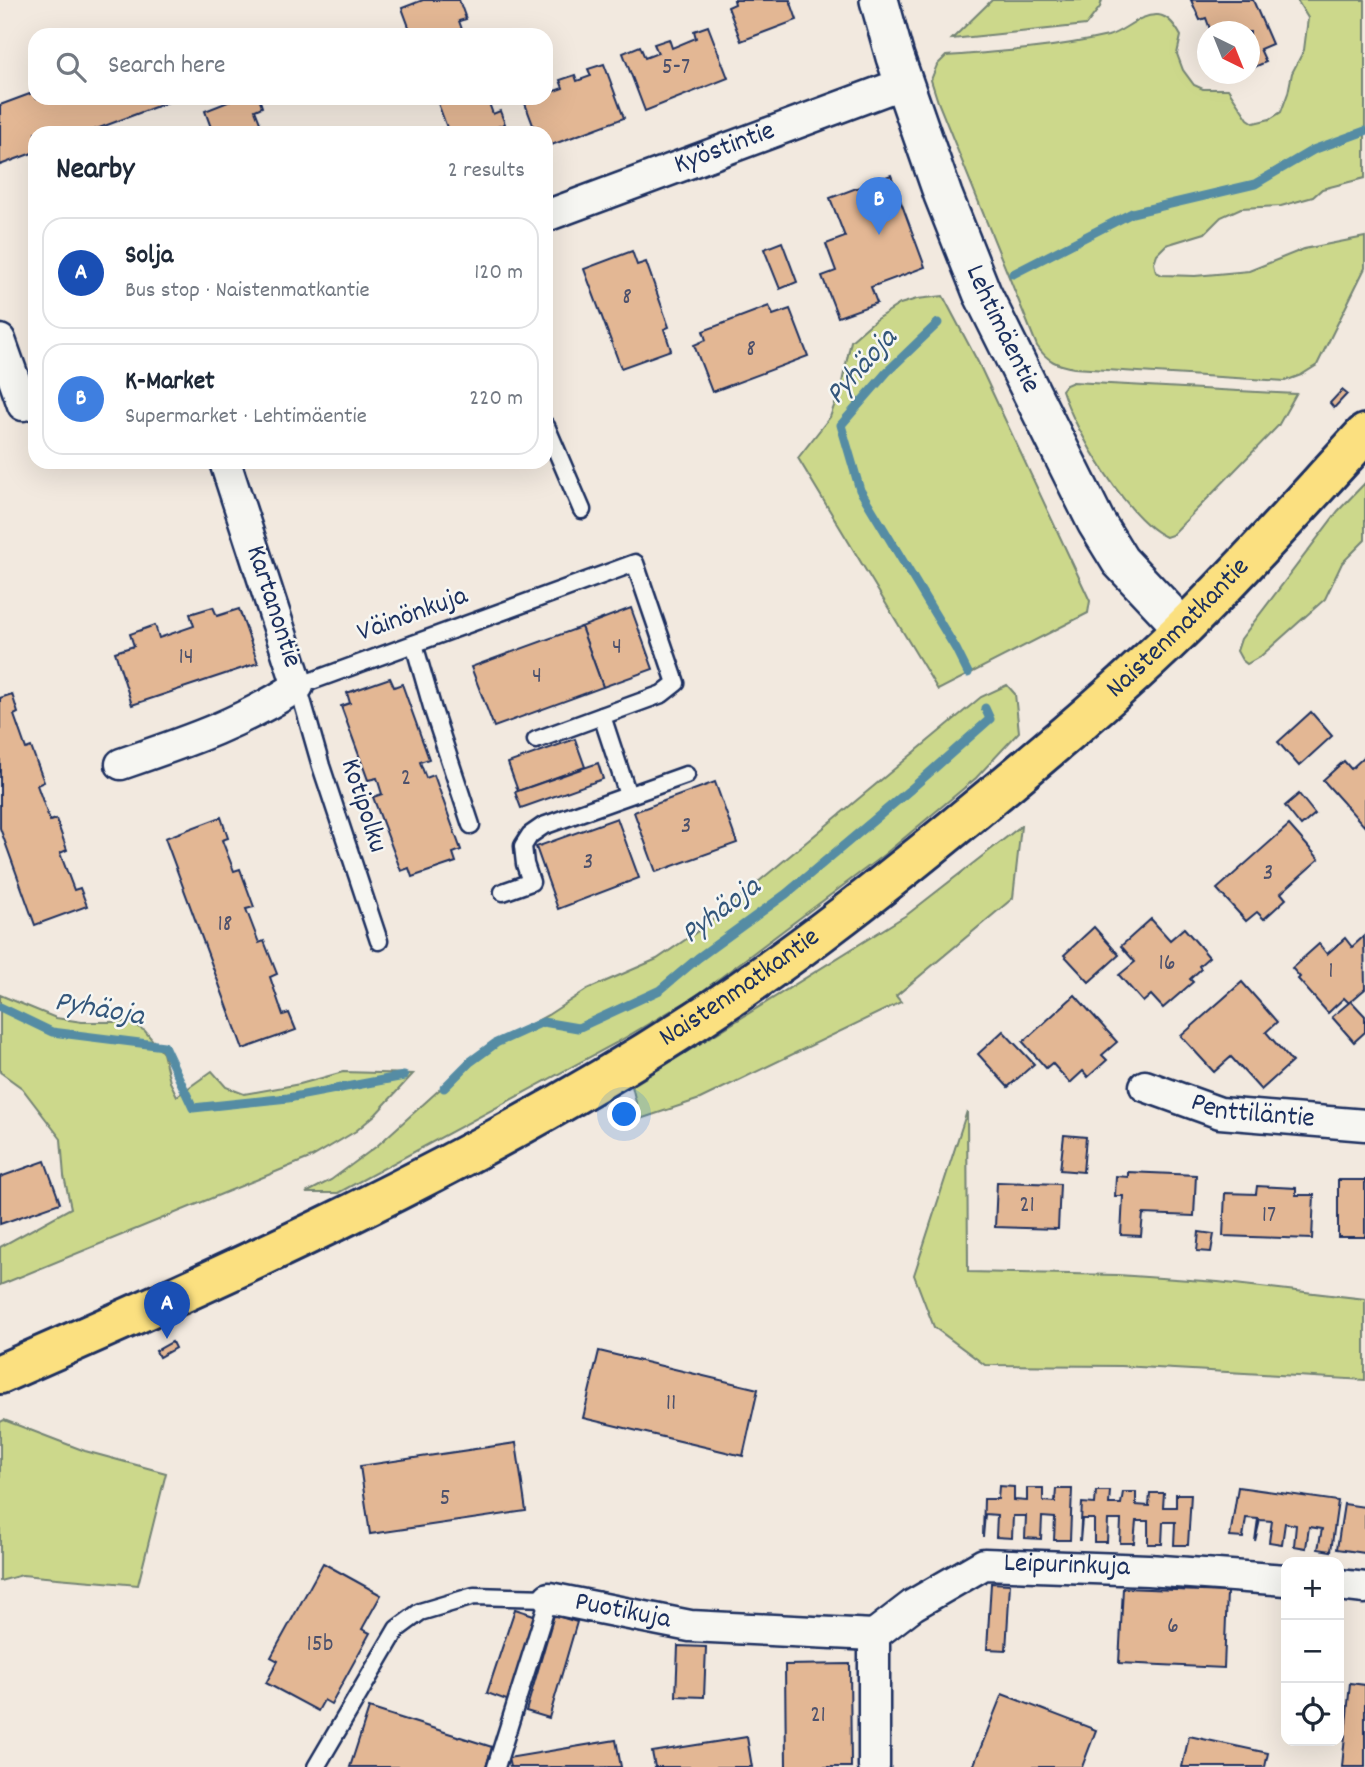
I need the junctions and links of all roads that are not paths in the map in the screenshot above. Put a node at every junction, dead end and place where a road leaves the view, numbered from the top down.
1 (879, 0) edge
2 (904, 83) junction
3 (553, 213) edge
4 (0, 340) edge
5 (19, 407) edge
6 (1365, 434) edge
7 (553, 442) edge
8 (227, 469) edge
9 (582, 510) dead end
10 (1183, 628) junction
11 (414, 644) junction
12 (298, 686) junction
13 (602, 716) junction
14 (536, 740) dead end
15 (121, 764) dead end
16 (686, 775) dead end
17 (628, 795) junction
18 (471, 825) dead end
19 (503, 892) dead end
20 (379, 941) dead end
21 (1145, 1086) dead end
22 (1365, 1125) edge
23 (0, 1374) edge
24 (1281, 1580) edge
25 (1344, 1586) edge
26 (1365, 1588) edge
27 (549, 1598) junction
28 (874, 1635) junction
29 (316, 1767) edge
30 (496, 1767) edge
31 (874, 1767) edge

1 - 2 street, Lehtimäentie
2 - 3 street, Kyöstintie
2 - 10 street, Lehtimäentie
4 - 5 street
6 - 10 main road, Naistenmatkantie
7 - 9 lane
8 - 12 street, Kartanontie
10 - 23 main road, Naistenmatkantie
11 - 12 lane, Väinönkuja
11 - 13 lane, Väinönkuja
11 - 18 lane
12 - 15 street, Kartanontie
12 - 20 lane, Kotipolku
13 - 14 lane
13 - 17 lane
16 - 17 lane
17 - 19 lane
21 - 22 street, Penttiläntie
24 - 28 street, Leipurinkuja
25 - 26 street
27 - 28 street, Puotikuja
27 - 29 lane
27 - 30 lane, Puotikuja
28 - 31 street

